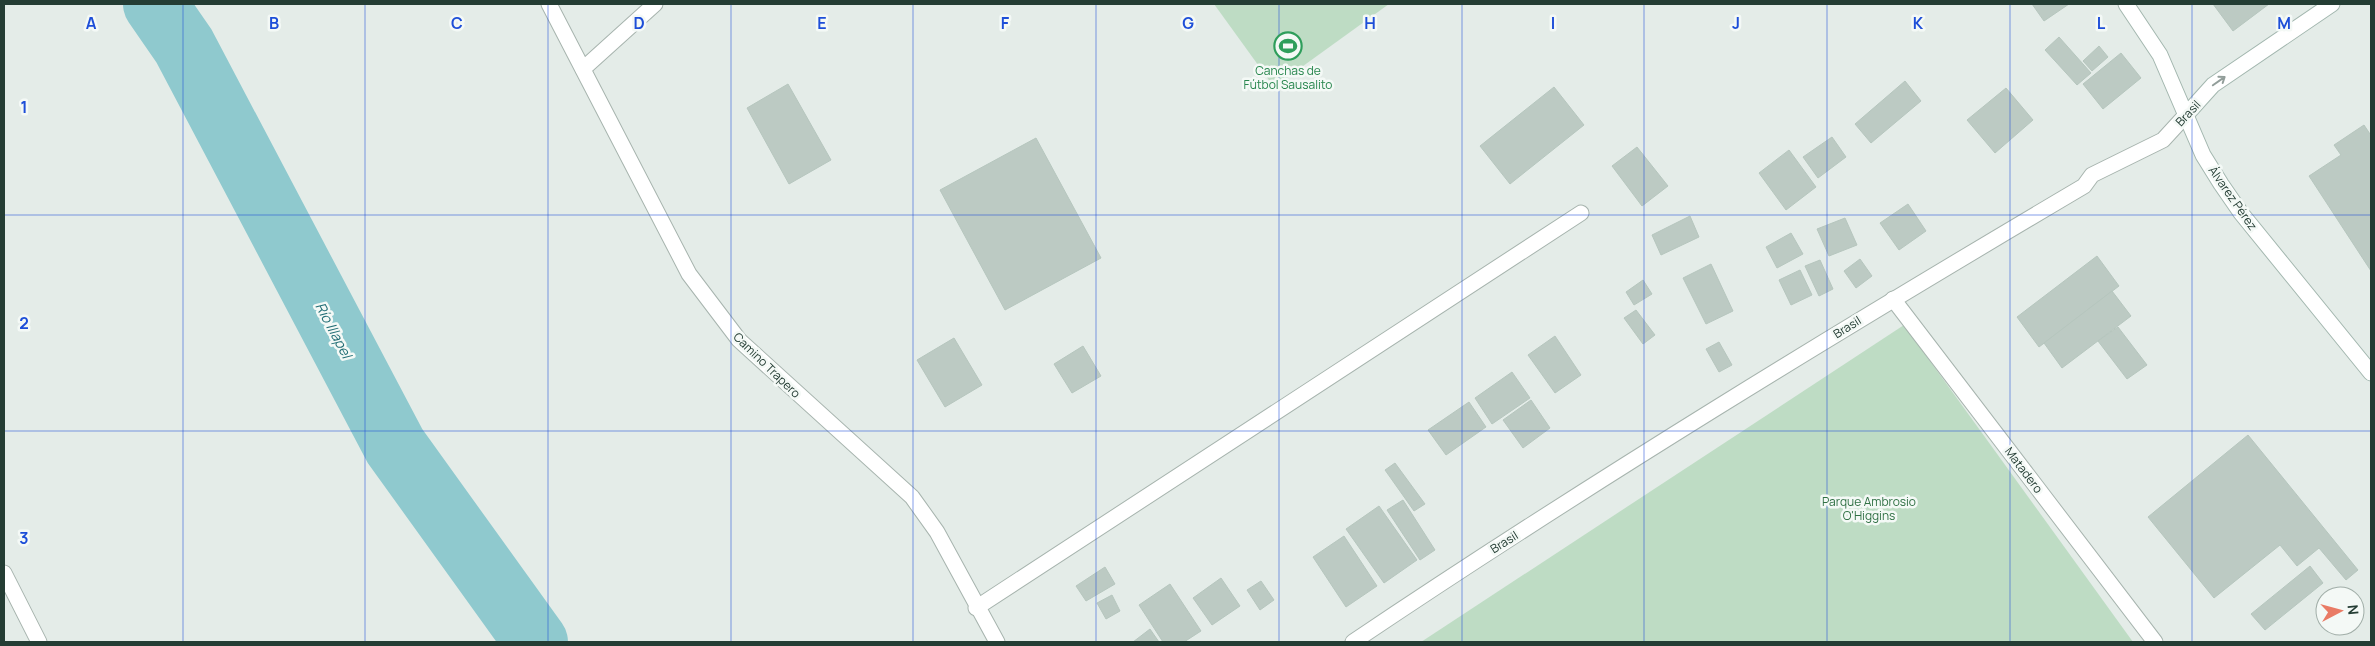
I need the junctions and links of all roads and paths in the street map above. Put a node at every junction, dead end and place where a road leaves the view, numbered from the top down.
1 (549, 4) edge
2 (655, 4) edge
3 (2126, 4) edge
4 (2332, 4) edge
5 (582, 69) junction
6 (2186, 116) junction
7 (1581, 213) dead end
8 (1893, 298) junction
9 (2371, 373) edge
10 (4, 572) edge
11 (976, 608) junction
12 (39, 642) edge
13 (997, 642) edge
14 (1353, 642) edge
15 (2155, 642) edge

1 - 5 street, Camino Trapero
2 - 5 street
3 - 6 street, Álvarez Pérez
6 -> 4 street, Brasil
5 - 11 street, Camino Trapero
6 - 8 street, Brasil
6 - 9 street, Álvarez Pérez
7 - 11 street
8 - 14 street, Brasil
8 - 15 street, Matadero
10 - 12 street
11 - 13 street, Camino Trapero

